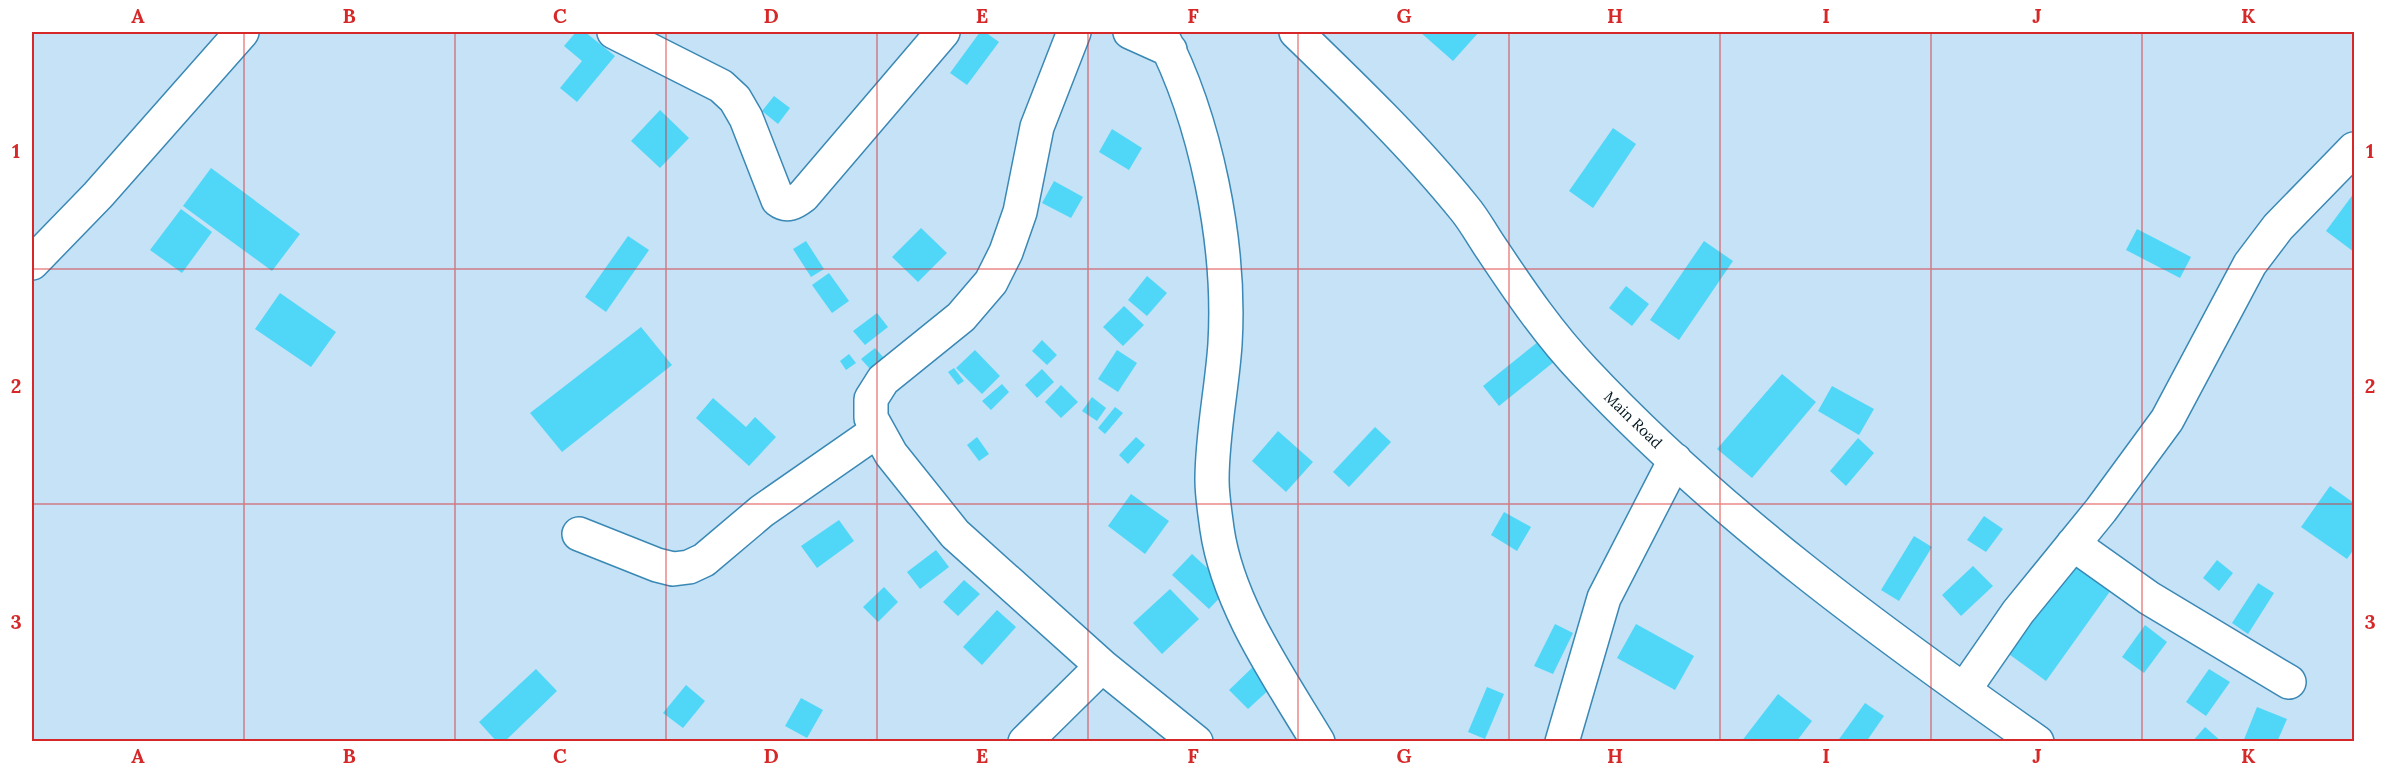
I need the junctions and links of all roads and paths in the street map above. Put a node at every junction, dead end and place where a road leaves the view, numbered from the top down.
1 (242, 32) edge
2 (944, 32) edge
3 (1074, 32) edge
4 (1130, 32) edge
5 (1296, 32) edge
6 (629, 34) edge
7 (1165, 41) edge
8 (2355, 149) edge
9 (32, 262) edge
10 (877, 431) junction
11 (1676, 460) junction
12 (579, 534) dead end
13 (2073, 544) junction
14 (1102, 666) junction
15 (2289, 682) dead end
16 (1964, 690) junction
17 (1025, 741) edge
18 (1196, 741) edge
19 (1318, 741) edge
20 (1562, 741) edge
21 (2037, 741) edge

1 - 9 street
2 - 6 street
3 - 10 street
4 - 7 street
5 - 11 street, Main Road
7 - 19 street
8 - 13 street
10 - 12 street
10 - 14 street
11 - 16 street, Main Road
11 - 20 street
13 - 15 street
13 - 16 street
14 - 17 street
14 - 18 street
16 - 21 street, Main Road

